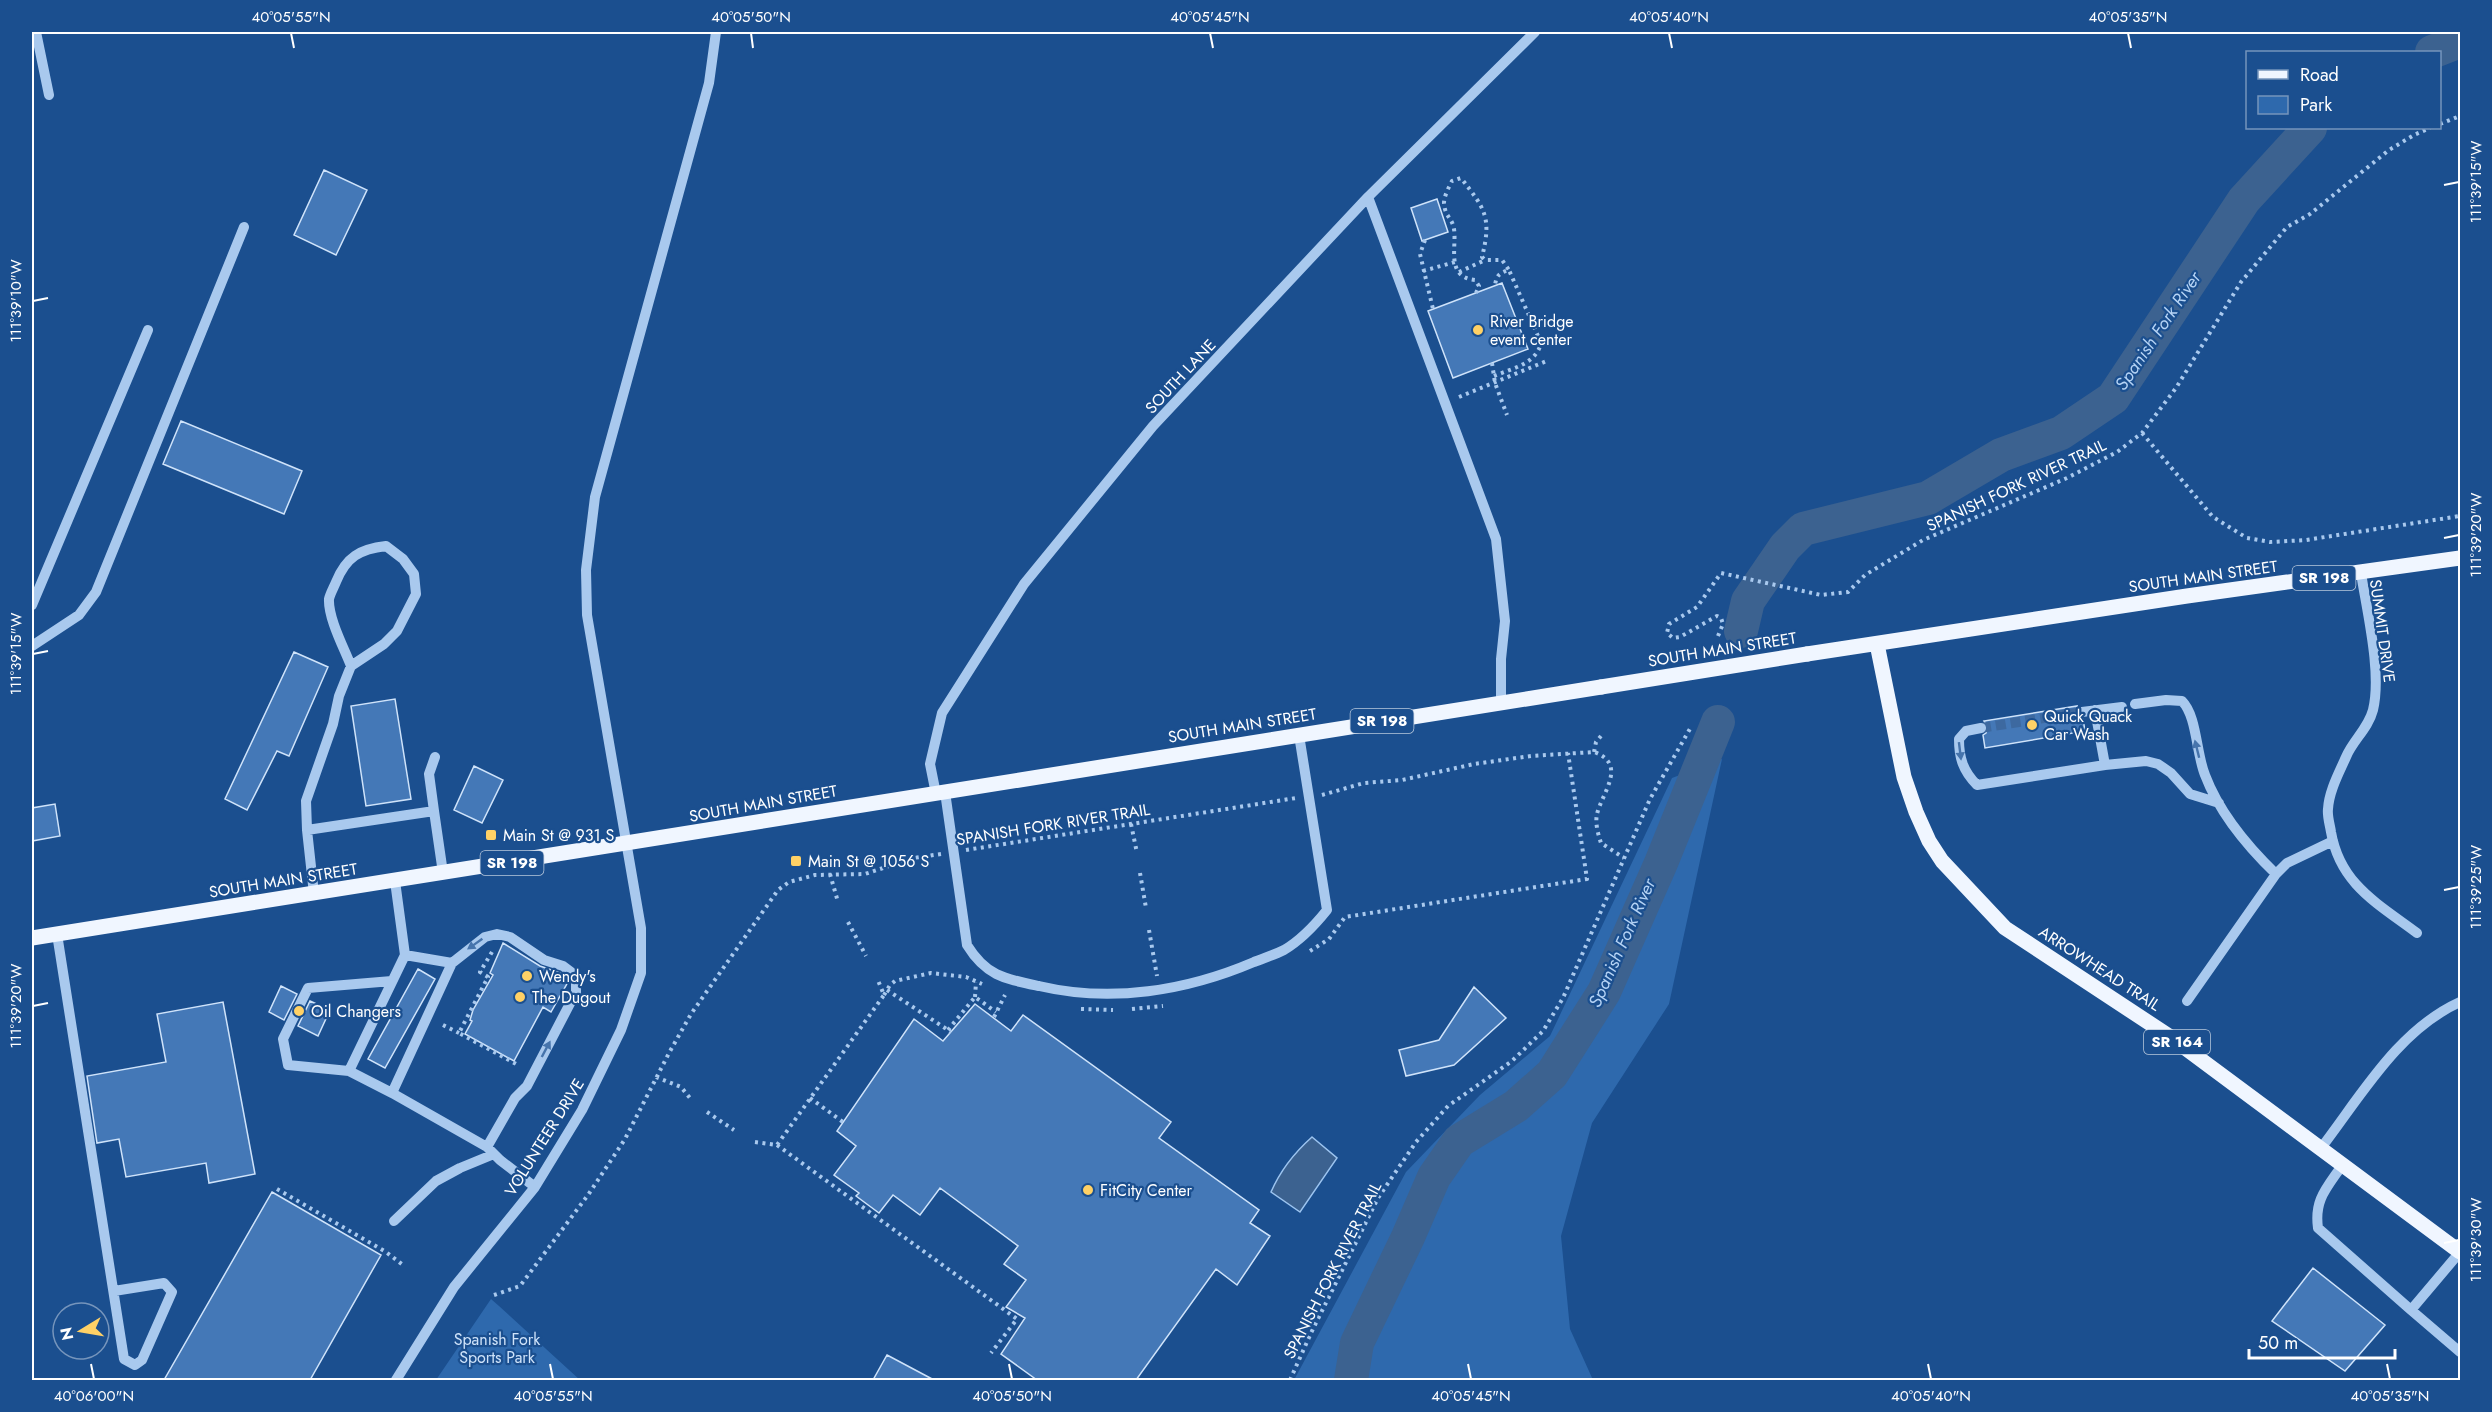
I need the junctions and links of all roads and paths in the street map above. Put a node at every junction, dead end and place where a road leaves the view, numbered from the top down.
1 (36, 32) edge
2 (716, 32) edge
3 (1535, 32) edge
4 (49, 95) dead end
5 (2460, 116) edge
6 (2441, 122) edge
7 (2428, 129) edge
8 (1368, 197) junction
9 (244, 226) dead end
10 (1425, 240) dead end
11 (1485, 260) junction
12 (1455, 262) junction
13 (1509, 270) junction
14 (1423, 271) junction
15 (1459, 272) junction
16 (1495, 286) dead end
17 (1476, 293) dead end
18 (1433, 309) dead end
19 (148, 330) dead end
20 (1549, 360) dead end
21 (1492, 363) dead end
22 (1494, 376) junction
23 (1495, 382) junction
24 (1455, 388) dead end
25 (1507, 415) dead end
26 (2142, 433) junction
27 (2460, 516) edge
28 (2460, 558) edge
29 (2361, 573) junction
30 (32, 605) edge
31 (1718, 636) dead end
32 (1877, 644) junction
33 (32, 646) edge
34 (351, 666) junction
35 (1501, 703) junction
36 (2135, 704) dead end
37 (2122, 706) dead end
38 (2095, 710) junction
39 (2082, 712) tunnel mouth
40 (1691, 727) dead end
41 (1981, 728) tunnel mouth
42 (1299, 735) junction
43 (1601, 736) dead end
44 (1594, 752) junction
45 (435, 758) dead end
46 (2105, 765) junction
47 (940, 793) junction
48 (1310, 797) junction
49 (2219, 803) junction
50 (434, 811) junction
51 (1131, 824) junction
52 (307, 830) junction
53 (2333, 841) junction
54 (628, 844) junction
55 (954, 852) junction
56 (1137, 853) dead end
57 (1624, 858) junction
58 (443, 873) junction
59 (1140, 873) dead end
60 (830, 874) junction
61 (2276, 874) junction
62 (395, 881) junction
63 (314, 894) junction
64 (838, 902) dead end
65 (1146, 908) dead end
66 (848, 922) dead end
67 (1149, 930) dead end
68 (2417, 933) dead end
69 (57, 934) junction
70 (32, 938) edge
71 (495, 947) dead end
72 (405, 955) junction
73 (866, 956) dead end
74 (452, 963) junction
75 (1158, 977) dead end
76 (877, 978) dead end
77 (392, 981) junction
78 (976, 982) dead end
79 (887, 990) dead end
80 (1005, 995) dead end
81 (975, 997) junction
82 (2187, 1001) dead end
83 (2460, 1002) edge
84 (996, 1012) junction
85 (994, 1017) dead end
86 (443, 1025) dead end
87 (459, 1033) junction
88 (518, 1065) dead end
89 (349, 1071) junction
90 (656, 1077) junction
91 (392, 1093) junction
92 (690, 1098) dead end
93 (810, 1098) junction
94 (707, 1112) dead end
95 (843, 1122) dead end
96 (734, 1130) dead end
97 (755, 1142) dead end
98 (777, 1145) junction
99 (2321, 1148) junction
100 (491, 1151) junction
101 (2343, 1164) junction
102 (535, 1187) junction
103 (277, 1190) dead end
104 (394, 1221) dead end
105 (2460, 1252) edge
106 (403, 1265) dead end
107 (114, 1291) junction
108 (494, 1295) dead end
109 (2411, 1310) junction
110 (2460, 1352) edge
111 (991, 1353) dead end
112 (396, 1380) edge
113 (1290, 1380) edge

1 - 4 street
2 - 54 street, VOLUNTEER DRIVE
3 - 8 street, SOUTH LANE
5 - 6 path
7 - 26 path, SPANISH FORK RIVER TRAIL
8 - 35 street
8 - 47 street, SOUTH LANE
9 - 33 street
10 - 14 path
11 - 12 path
11 - 13 path
11 - 15 path
12 - 14 path
12 - 15 path
13 - 16 path
13 - 22 path
14 - 18 path
15 - 17 path
19 - 30 street
20 - 23 path
21 - 22 path
22 - 23 path
23 - 24 path
23 - 25 path
26 - 27 path
26 - 31 path, SPANISH FORK RIVER TRAIL
28 - 29 main road, SOUTH MAIN STREET / SR 198
29 - 32 main road, SOUTH MAIN STREET / SR 198
29 - 53 street, SUMMIT DRIVE
32 - 35 main road, SOUTH MAIN STREET / SR 198, bridge
32 - 99 main road, ARROWHEAD TRAIL / SR 164
34 - 34 street
34 - 52 street
35 - 42 main road, SOUTH MAIN STREET / SR 198
49 -> 36 street
37 - 38 street
38 - 39 street
38 - 46 street
40 - 57 path, SPANISH FORK RIVER TRAIL
41 -> 46 street
42 - 47 main road, SOUTH MAIN STREET / SR 198
42 - 48 street
43 - 44 path
44 - 48 path, SPANISH FORK RIVER TRAIL
44 - 57 path
45 - 50 street
46 - 49 street
47 - 54 main road, SOUTH MAIN STREET / SR 198
47 - 55 street, SOUTH LANE
48 - 51 path, SPANISH FORK RIVER TRAIL
48 - 55 street, SOUTH LANE
49 - 61 street
50 - 52 street
50 - 58 street
51 - 55 path, SPANISH FORK RIVER TRAIL
51 - 56 path
52 - 63 street
53 - 61 street
53 - 68 street, SUMMIT DRIVE
54 - 58 main road, SOUTH MAIN STREET / SR 198
54 - 102 street, VOLUNTEER DRIVE
55 - 60 path, SPANISH FORK RIVER TRAIL
57 - 113 path, SPANISH FORK RIVER TRAIL
58 - 62 main road, SOUTH MAIN STREET / SR 198
59 - 65 path
60 - 64 path
60 - 90 path, SPANISH FORK RIVER TRAIL
61 - 82 street
62 - 63 main road, SOUTH MAIN STREET / SR 198
62 - 72 street
63 - 69 main road, SOUTH MAIN STREET / SR 198
66 - 73 path
67 - 75 path
69 - 70 main road, SOUTH MAIN STREET / SR 198
69 - 107 street
71 - 87 path
72 - 74 street
72 - 77 street
74 - 91 street
100 -> 74 street
76 - 93 path
77 - 89 street
77 - 89 street
78 - 81 path
79 - 81 path
80 - 84 path
81 - 84 path
83 - 99 street
84 - 85 path
86 - 87 path
87 - 88 path
89 - 91 street
90 - 92 path
90 - 108 path, SPANISH FORK RIVER TRAIL
91 - 100 street
93 - 95 path
93 - 98 path
94 - 96 path
97 - 98 path
98 - 111 path
99 - 101 main road, ARROWHEAD TRAIL / SR 164
100 - 102 street
100 - 104 street
101 - 105 main road, ARROWHEAD TRAIL / SR 164
101 - 109 street
102 - 112 street, VOLUNTEER DRIVE
103 - 106 path
105 - 109 street
107 - 107 street
109 - 110 street

